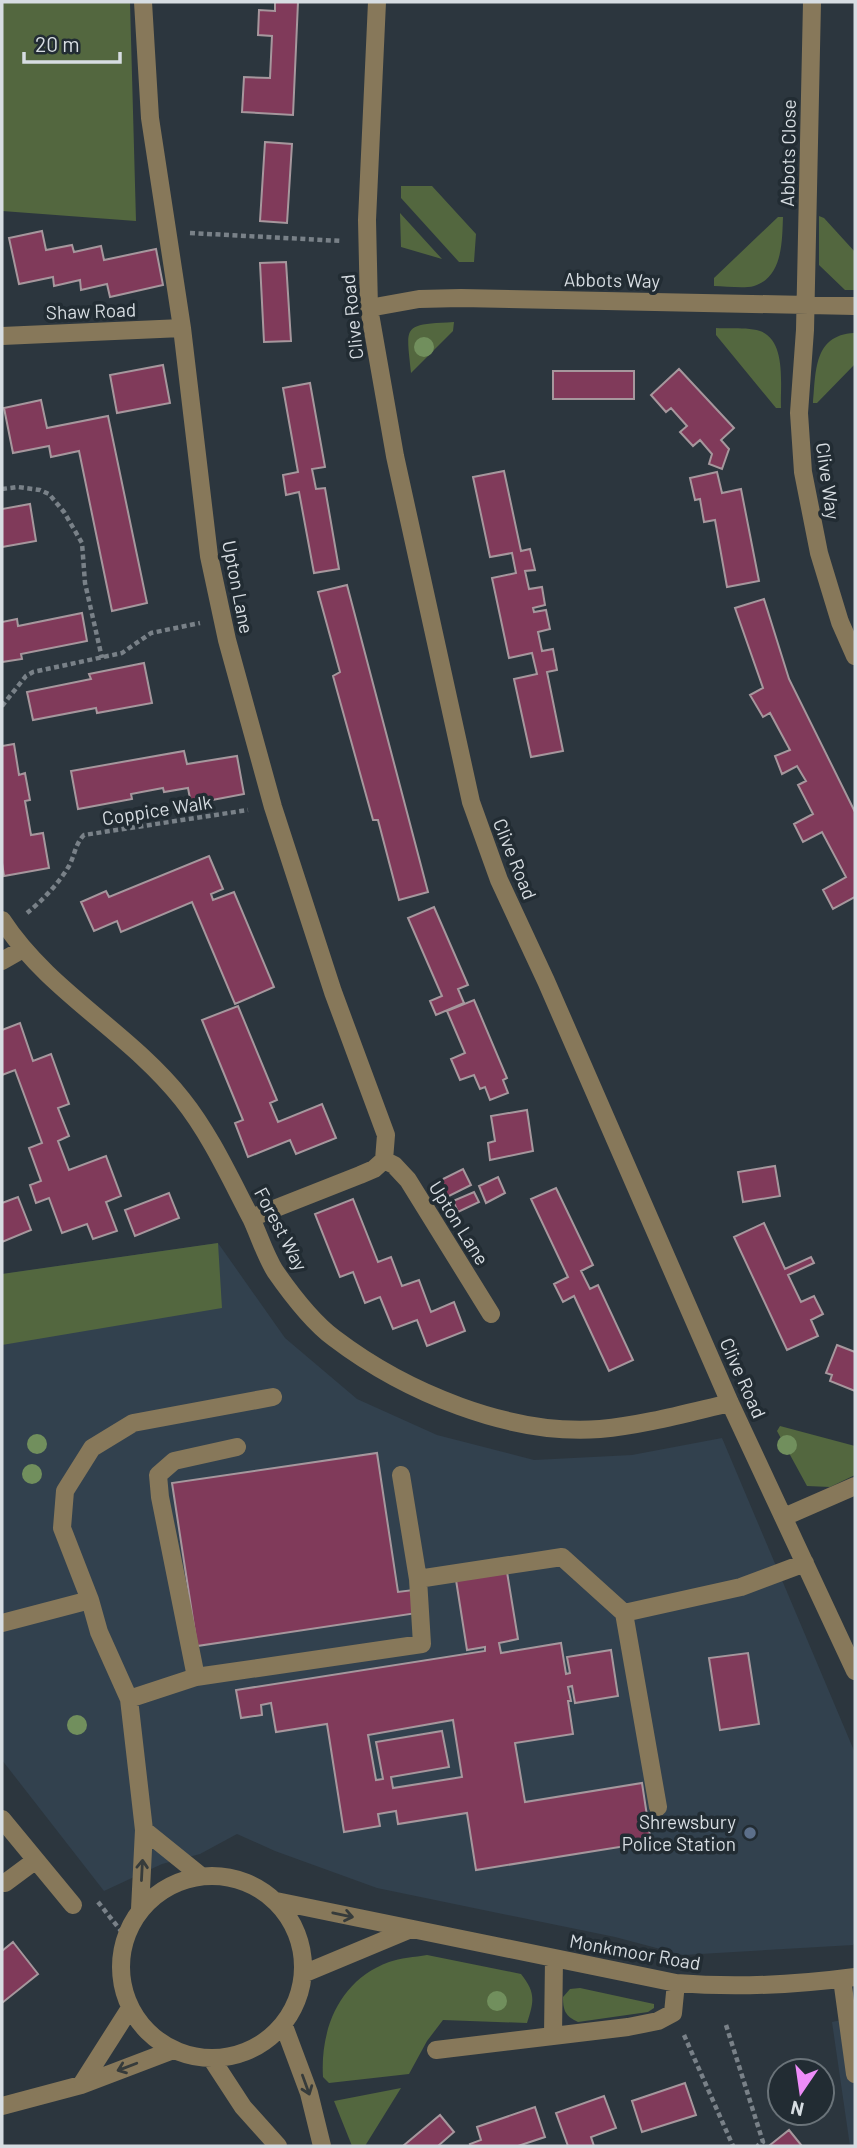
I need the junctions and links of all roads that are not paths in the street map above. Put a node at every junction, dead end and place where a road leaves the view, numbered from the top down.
1 (143, 2) edge
2 (377, 2) edge
3 (813, 2) edge
4 (805, 306) junction
5 (855, 306) edge
6 (369, 308) junction
7 (182, 328) junction
8 (2, 335) edge
9 (855, 656) edge
10 (4, 924) edge
11 (23, 949) junction
12 (2, 961) edge
13 (384, 1160) junction
14 (251, 1218) junction
15 (491, 1314) dead end
16 (273, 1397) dead end
17 (730, 1403) junction
18 (237, 1447) dead end
19 (401, 1475) dead end
20 (855, 1486) edge
21 (784, 1517) junction
22 (805, 1563) junction
23 (418, 1579) junction
24 (90, 1600) junction
25 (624, 1612) junction
26 (2, 1623) edge
27 (855, 1671) edge
28 (196, 1676) junction
29 (129, 1699) junction
30 (657, 1807) dead end
31 (2, 1818) edge
32 (144, 1830) junction
33 (36, 1860) junction
34 (201, 1876) junction
35 (5, 1883) dead end
36 (276, 1901) junction
37 (73, 1905) dead end
38 (140, 1909) junction
39 (411, 1929) junction
40 (554, 1959) junction
41 (303, 1974) junction
42 (849, 1978) edge
43 (676, 1983) junction
44 (130, 2008) junction
45 (284, 2026) junction
46 (553, 2036) junction
47 (173, 2050) junction
48 (436, 2050) dead end
49 (211, 2058) junction
50 (855, 2074) edge
51 (81, 2085) junction
52 (2, 2106) edge
53 (278, 2146) edge
54 (322, 2146) edge

1 - 7 street, Upton Lane
2 - 6 street, Clive Road
3 - 4 street, Abbots Close
4 - 5 street, Abbots Way
4 - 6 street, Abbots Way
4 - 9 street, Clive Way
6 - 17 street, Clive Road
7 - 8 street, Shaw Road
7 - 13 street, Upton Lane
10 - 11 street, Forest Way
11 - 12 street
11 - 14 street, Forest Way
13 - 14 street
13 - 15 street, Upton Lane
14 - 17 street, Forest Way
16 - 24 street
17 - 21 street, Clive Road
18 - 28 street
19 - 23 street
20 - 21 street
21 - 22 street, Clive Road
22 - 25 street
22 - 27 street, Clive Road
23 - 25 street
23 - 28 street
24 - 26 street
24 - 29 street
25 - 30 street
28 - 29 street
29 - 32 street
31 - 33 street
32 - 34 street
38 -> 32 street
33 - 35 street
33 - 37 street
34 - 36 street
34 - 38 street
36 -> 39 street, Monkmoor Road
36 - 41 street
38 - 44 street
39 - 40 street, Monkmoor Road
39 - 41 street
40 - 43 street, Monkmoor Road
40 - 46 street
41 - 45 street
42 - 43 street, Monkmoor Road
42 - 50 street
43 - 46 street
44 - 47 street
44 - 51 street
45 - 49 street
45 -> 54 street
46 - 48 street
47 - 49 street
47 -> 51 street
49 - 53 street
51 - 52 street

